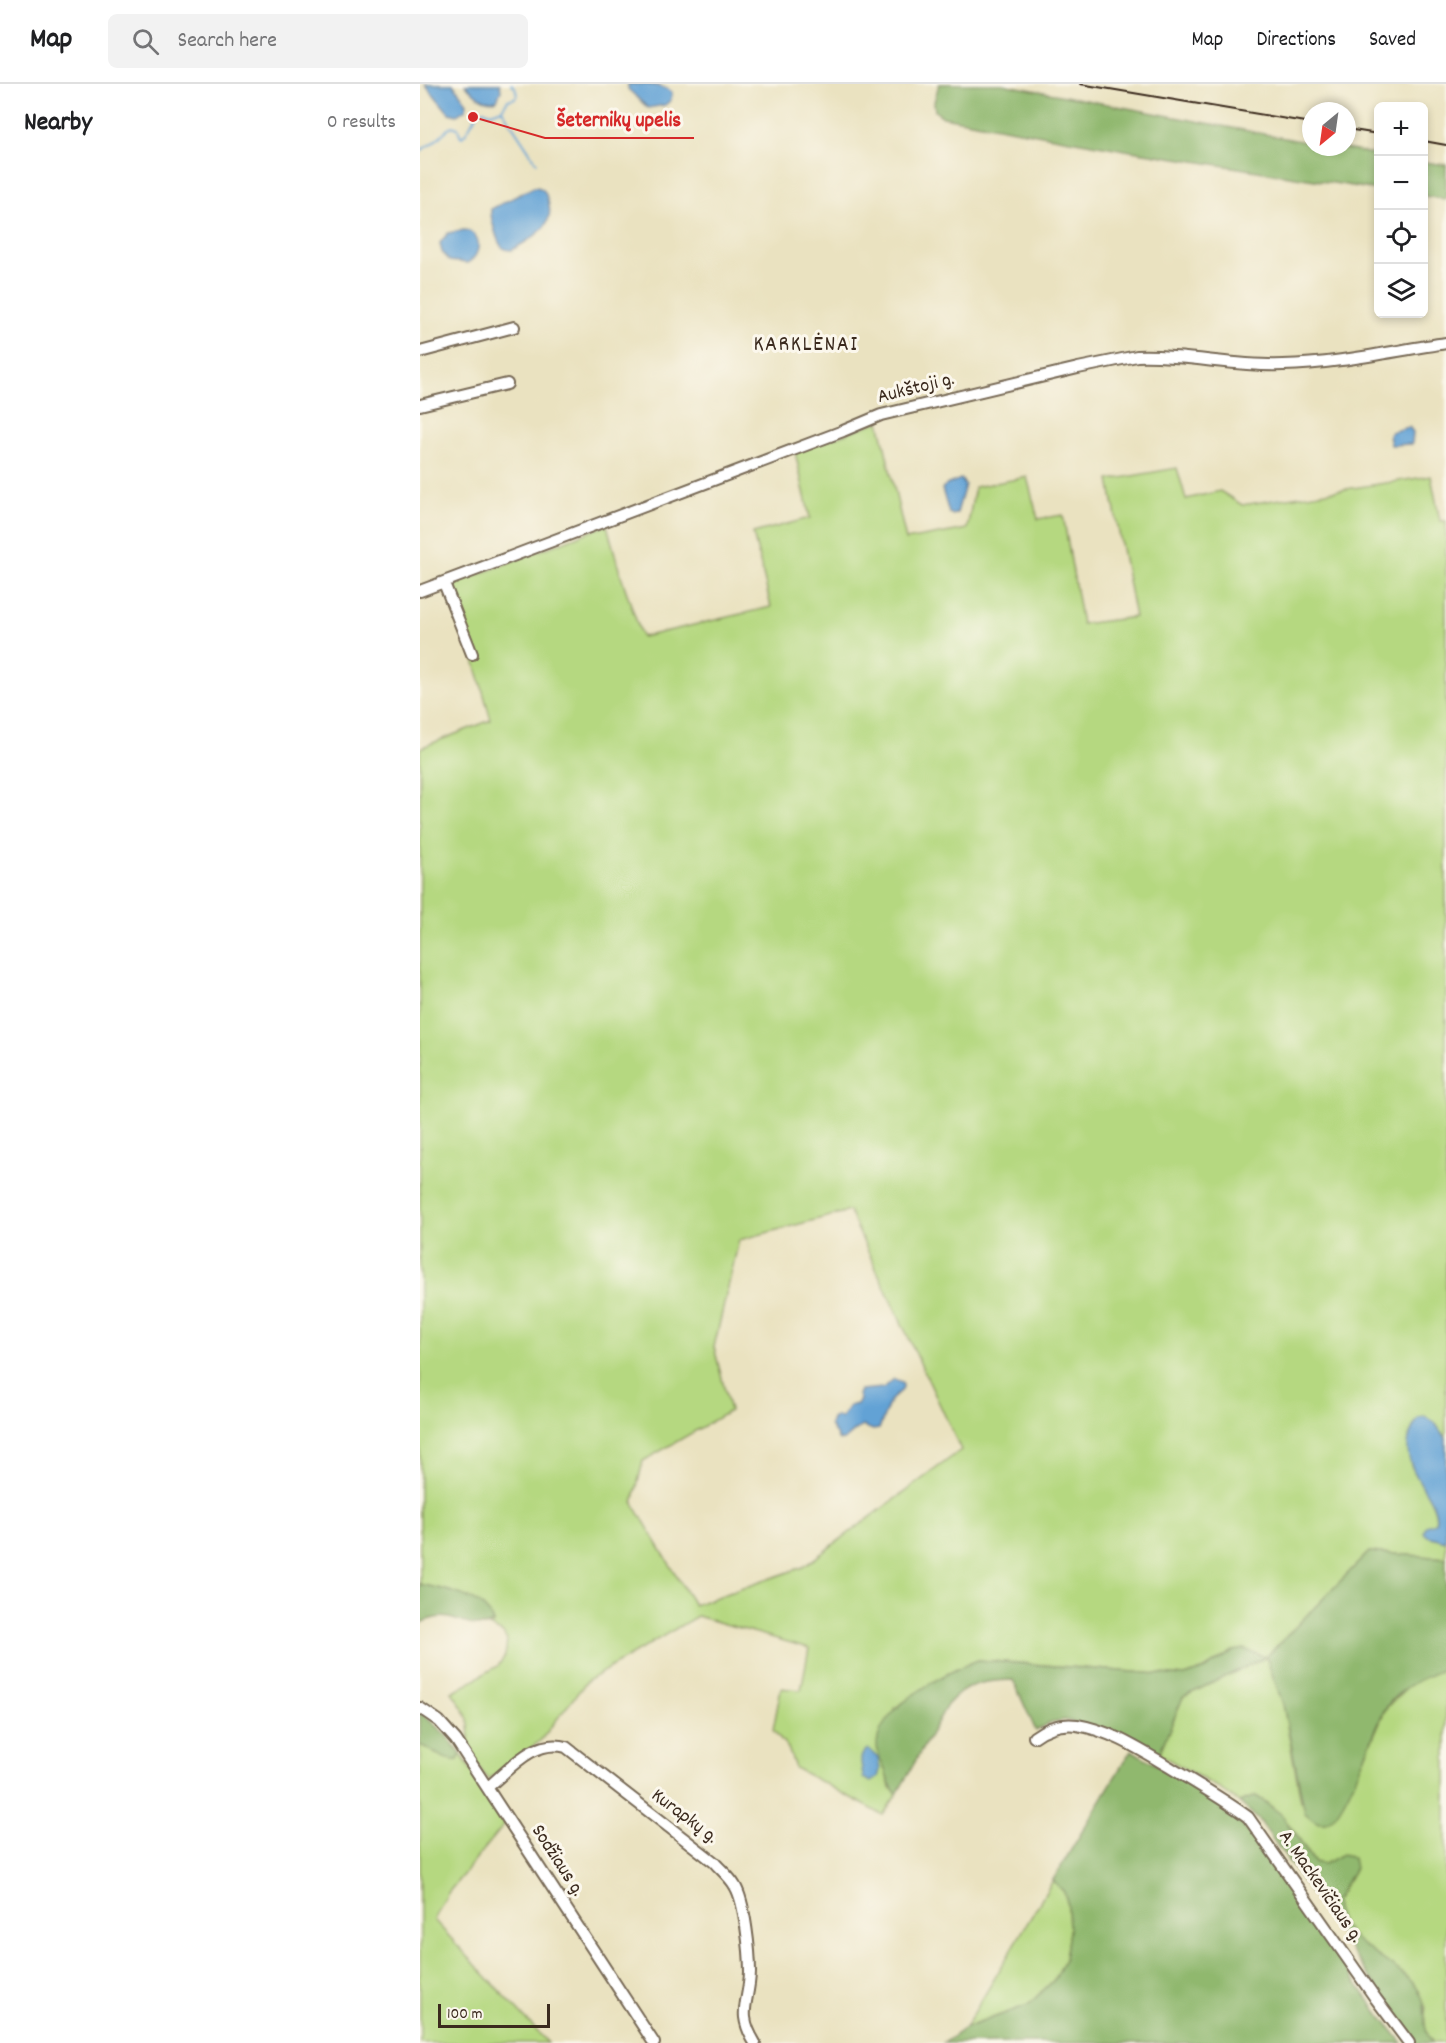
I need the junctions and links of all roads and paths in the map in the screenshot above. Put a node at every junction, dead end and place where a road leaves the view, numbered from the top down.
1 (514, 327) dead end
2 (1446, 343) edge
3 (420, 352) edge
4 (507, 384) dead end
5 (420, 405) edge
6 (444, 583) junction
7 (420, 591) edge
8 (472, 654) dead end
9 (420, 1708) edge
10 (1034, 1737) dead end
11 (488, 1787) junction
12 (654, 2043) edge
13 (755, 2043) edge
14 (1409, 2043) edge

1 - 3 street
2 - 6 street, Aukštoji g.
4 - 5 street
6 - 7 street, Aukštoji g.
6 - 8 street
9 - 11 street, Sodžiaus g.
10 - 14 street, A. Mackevičiaus g.
11 - 12 street, Sodžiaus g.
11 - 13 street, Kurapkų g.

